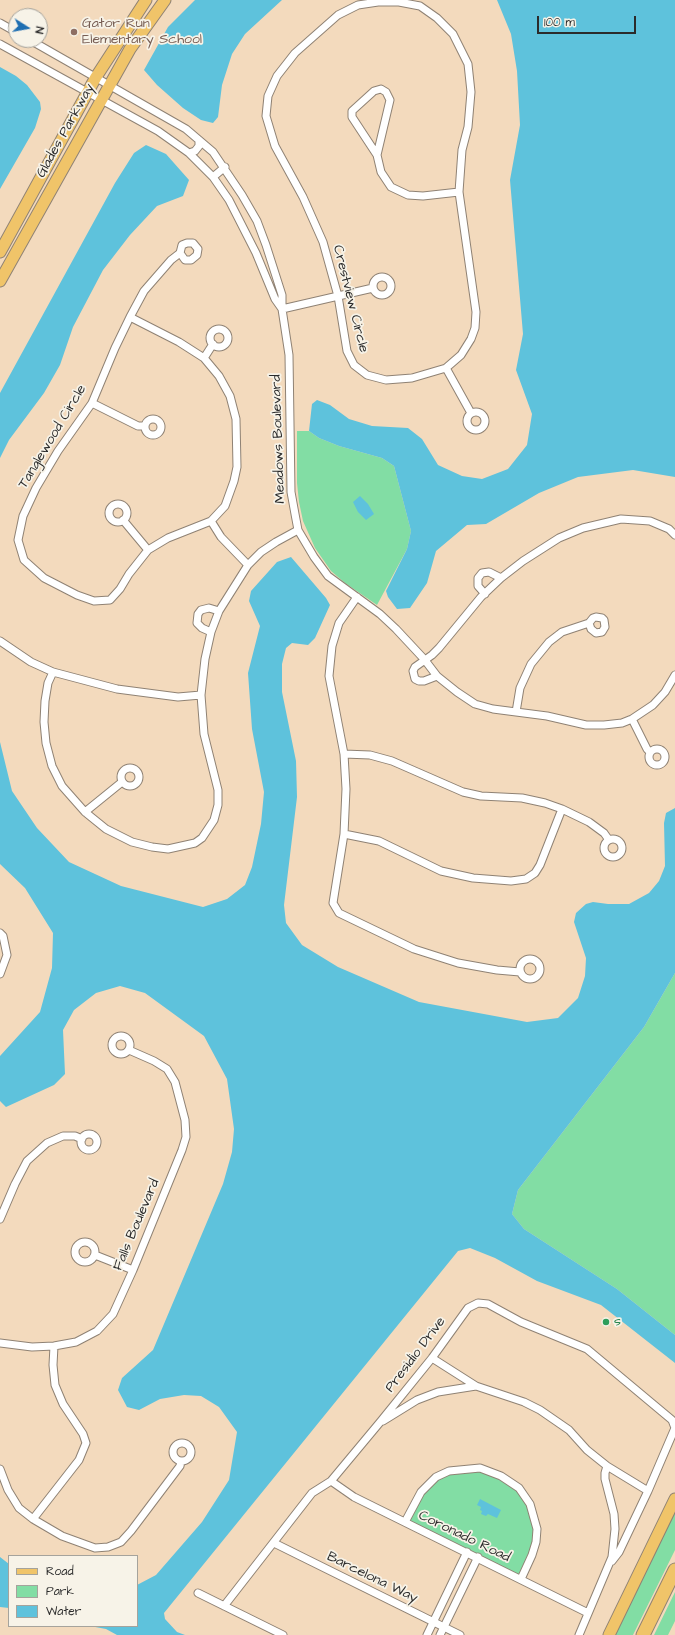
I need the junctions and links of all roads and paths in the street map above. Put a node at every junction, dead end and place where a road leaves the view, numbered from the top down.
1 (146, 0) edge
2 (165, 0) edge
3 (421, 3) edge
4 (0, 44) edge
5 (44, 48) edge
6 (96, 77) junction
7 (109, 85) junction
8 (88, 92) junction
9 (101, 99) junction
10 (199, 140) junction
11 (189, 153) junction
12 (377, 155) junction
13 (225, 168) junction
14 (213, 177) junction
15 (459, 192) junction
16 (0, 252) edge
17 (180, 253) dead end
18 (0, 281) edge
19 (373, 288) dead end
20 (338, 296) junction
21 (282, 309) junction
22 (130, 317) junction
23 (213, 344) dead end
24 (204, 358) junction
25 (446, 368) junction
26 (92, 403) junction
27 (471, 413) dead end
28 (145, 426) dead end
29 (124, 520) dead end
30 (211, 521) junction
31 (672, 528) edge
32 (298, 530) junction
33 (675, 535) edge
34 (148, 550) junction
35 (248, 565) junction
36 (501, 578) junction
37 (485, 594) junction
38 (357, 598) junction
39 (219, 611) junction
40 (589, 623) dead end
41 (211, 632) junction
42 (0, 641) edge
43 (424, 659) junction
44 (53, 672) junction
45 (675, 675) edge
46 (437, 676) junction
47 (200, 695) junction
48 (516, 712) junction
49 (632, 719) junction
50 (650, 752) dead end
51 (344, 754) junction
52 (122, 782) dead end
53 (562, 809) junction
54 (85, 812) junction
55 (344, 834) junction
56 (609, 840) dead end
57 (0, 933) edge
58 (520, 972) dead end
59 (0, 974) edge
60 (129, 1050) dead end
61 (82, 1139) dead end
62 (0, 1219) edge
63 (94, 1255) dead end
64 (132, 1270) junction
65 (0, 1343) edge
66 (54, 1346) junction
67 (432, 1358) junction
68 (476, 1386) junction
69 (403, 1394) junction
70 (417, 1400) junction
71 (381, 1422) junction
72 (675, 1428) edge
73 (181, 1461) dead end
74 (607, 1466) junction
75 (0, 1469) edge
76 (331, 1480) junction
77 (648, 1491) junction
78 (675, 1499) edge
79 (33, 1519) junction
80 (405, 1522) junction
81 (615, 1529) junction
82 (630, 1529) junction
83 (274, 1543) junction
84 (467, 1552) junction
85 (478, 1558) junction
86 (609, 1565) junction
87 (675, 1570) edge
88 (521, 1579) junction
89 (198, 1593) dead end
90 (224, 1606) junction
91 (588, 1614) junction
92 (433, 1622) junction
93 (444, 1627) junction
94 (283, 1635) edge
95 (427, 1635) edge
96 (440, 1635) edge
97 (460, 1635) edge
98 (579, 1635) edge
99 (609, 1635) edge
100 (643, 1635) edge

1 - 6 main road, Glades Parkway
2 - 7 main road, Glades Parkway
3 - 15 street, Crestview Circle
3 - 20 street, Crestview Circle
4 - 8 street, Meadows Boulevard
5 - 6 street, Meadows Boulevard
6 - 7 street, Meadows Boulevard
6 - 8 main road, Glades Parkway
7 - 9 main road, Glades Parkway
7 - 10 street, Meadows Boulevard
8 - 9 street, Meadows Boulevard
8 - 16 main road, Glades Parkway
9 - 11 street, Meadows Boulevard
9 - 18 main road, Glades Parkway
10 - 11 street
10 - 13 street, Meadows Boulevard
11 - 14 street, Meadows Boulevard
12 - 12 street
12 - 15 street
13 - 14 street
13 - 21 street, Meadows Boulevard
14 - 21 street, Meadows Boulevard
15 - 25 street, Crestview Circle
17 - 22 street, Tanglewood Circle
19 - 20 street
20 - 21 street
20 - 25 street, Crestview Circle
21 - 32 street, Meadows Boulevard
22 - 24 street, Tanglewood Circle
22 - 26 street, Tanglewood Circle
23 - 24 street
24 - 30 street, Tanglewood Circle
25 - 27 street
26 - 28 street
26 - 34 street, Tanglewood Circle
29 - 34 street
30 - 34 street, Tanglewood Circle
30 - 35 street
31 - 33 street
31 - 36 street
32 - 35 street
32 - 38 street, Meadows Boulevard
35 - 39 street
36 - 37 street
36 - 37 street
37 - 43 street
38 - 43 street, Meadows Boulevard
38 - 51 street
39 - 41 street
39 - 41 street
40 - 48 street
41 - 47 street
42 - 44 street
43 - 46 street, Meadows Boulevard
43 - 46 street
44 - 47 street
44 - 54 street
45 - 49 street, Meadows Boulevard
46 - 48 street, Meadows Boulevard
47 - 54 street
48 - 49 street, Meadows Boulevard
49 - 50 street
51 - 53 street
51 - 55 street
52 - 54 street
53 - 55 street
53 - 56 street
55 - 58 street
57 - 59 street
60 - 64 street, Falls Boulevard
61 - 62 street
63 - 64 street
64 - 66 street, Falls Boulevard
65 - 66 street, Falls Boulevard
66 - 79 street
67 - 68 street
67 - 69 street, Presidio Drive
67 - 72 street, Presidio Drive
68 - 70 street
68 - 74 street
69 - 70 street
69 - 71 street, Presidio Drive
70 - 71 street
71 - 76 street, Presidio Drive
72 - 77 street, Presidio Drive
73 - 79 street
74 - 77 street
74 - 81 street, Presidio Drive
75 - 79 street
76 - 80 street, Coronado Road
76 - 83 street, Presidio Drive
77 - 82 street, Presidio Drive
78 - 99 main road
80 - 84 street, Coronado Road
80 - 88 street
81 - 82 street
81 - 86 street, Presidio Drive
82 - 86 street, Presidio Drive
83 - 90 street, Presidio Drive
83 - 92 street, Barcelona Way
84 - 85 street, Coronado Road
84 - 92 street
85 - 88 street, Coronado Road
85 - 93 street
86 - 91 street, Presidio Drive
87 - 100 highway
88 - 91 street, Coronado Road
89 - 90 street
90 - 94 street
91 - 98 street, Presidio Drive
92 - 93 street, Barcelona Way
92 - 95 street
93 - 96 street
93 - 97 street, Barcelona Way

